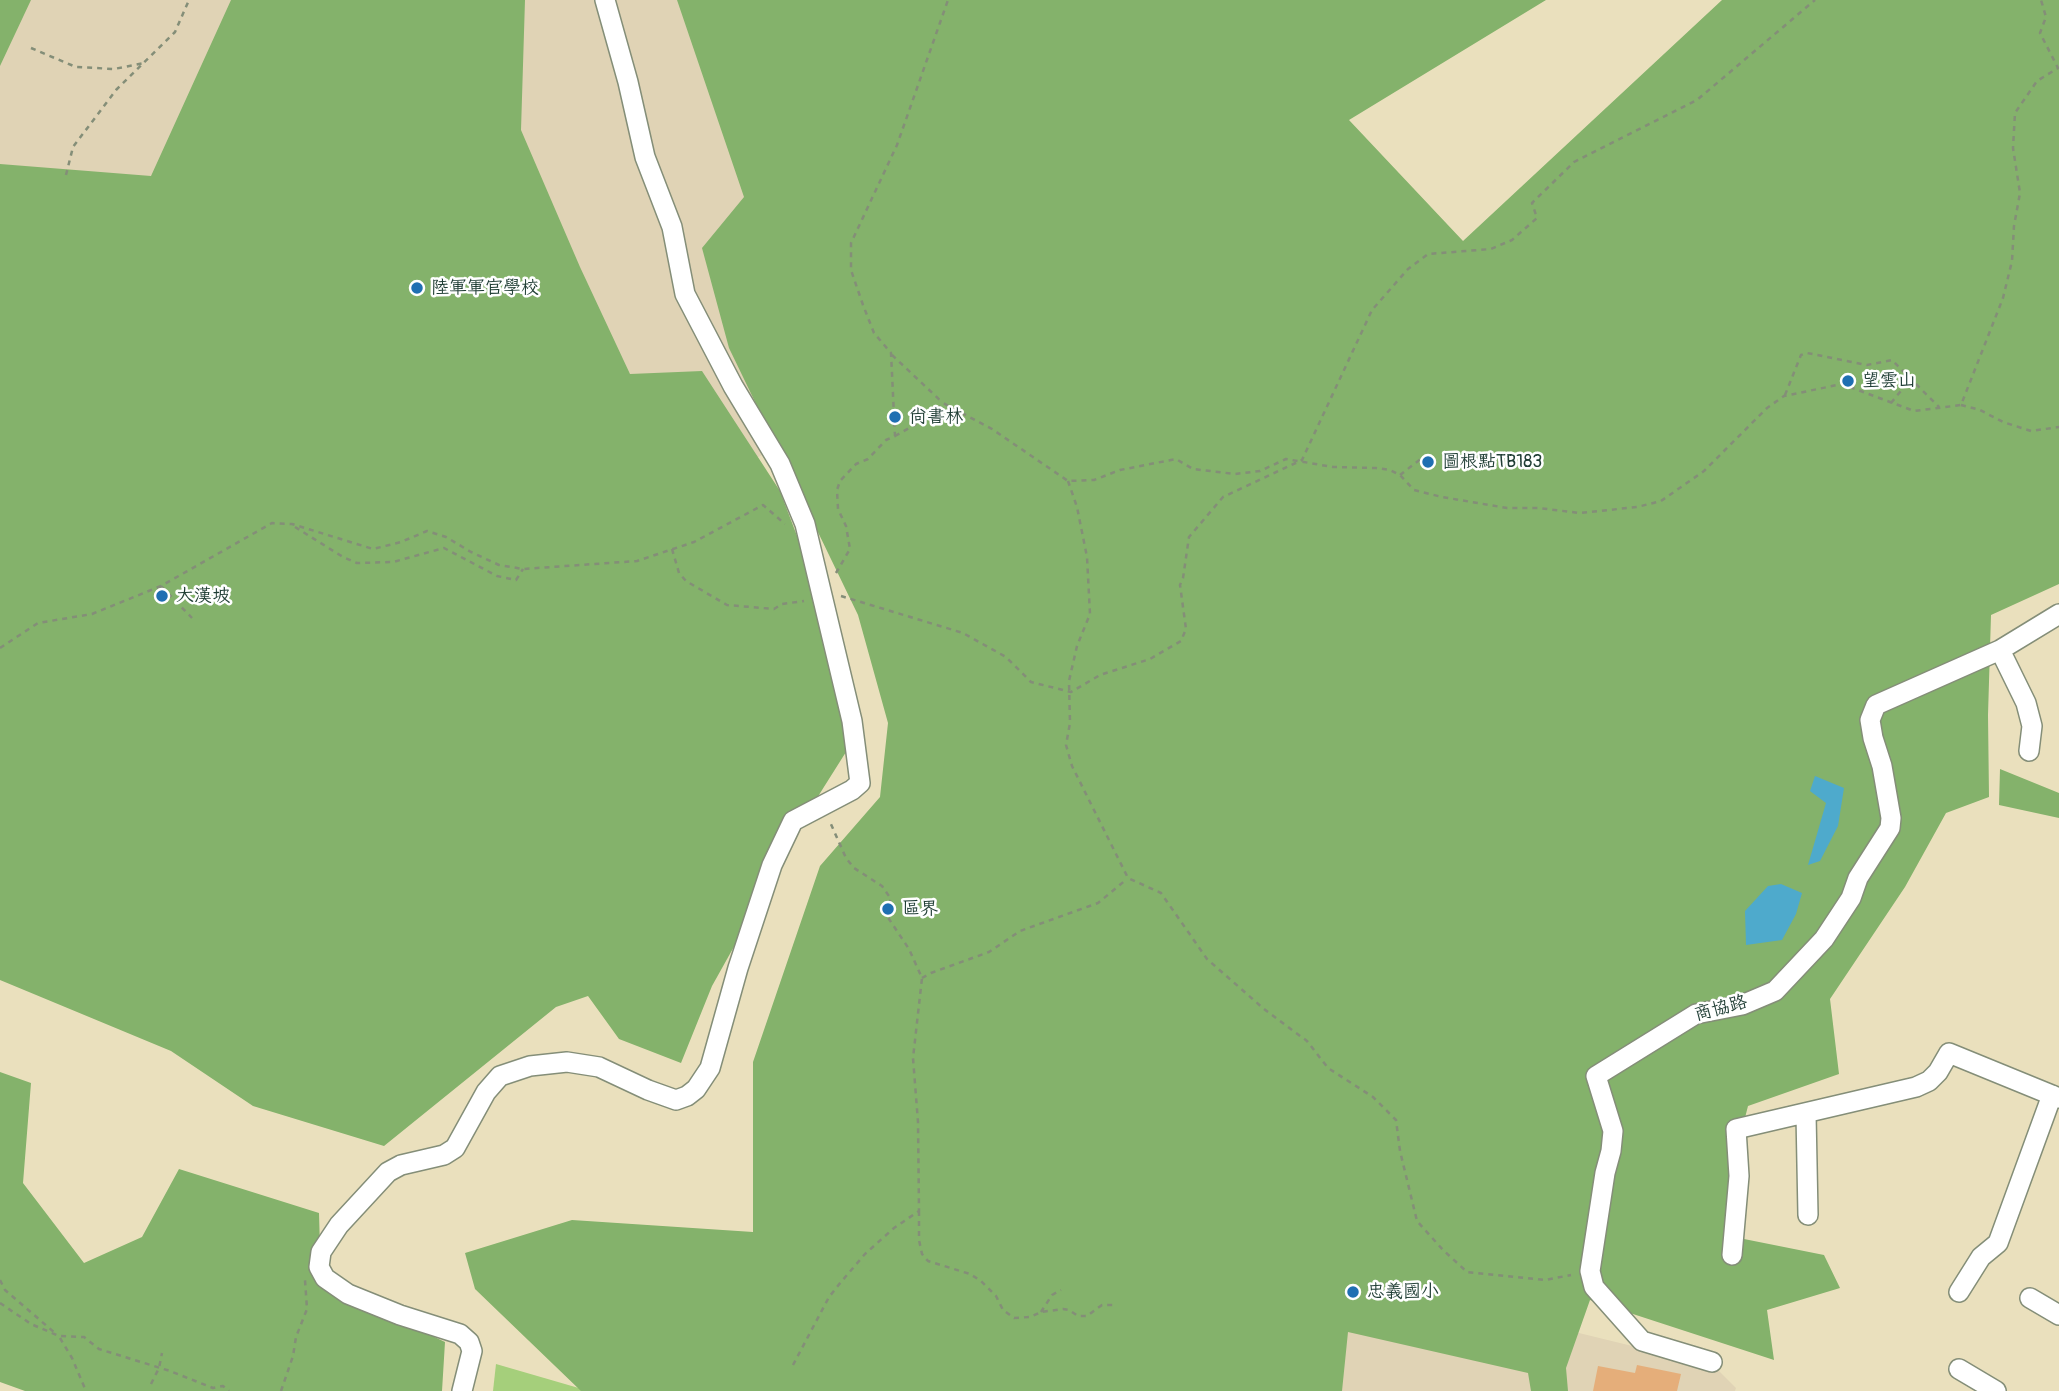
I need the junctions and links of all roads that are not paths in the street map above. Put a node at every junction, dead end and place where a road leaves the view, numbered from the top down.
1 (605, 0) edge
2 (2059, 614) edge
3 (2000, 650) junction
4 (2029, 751) dead end
5 (2055, 1097) edge
6 (1806, 1114) junction
7 (1808, 1215) dead end
8 (1732, 1255) dead end
9 (1959, 1292) dead end
10 (2030, 1298) dead end
11 (2059, 1315) edge
12 (1712, 1362) dead end
13 (1959, 1369) dead end
14 (462, 1391) edge
15 (1996, 1391) edge

1 - 14 street
2 - 3 street, 商協路
3 - 4 street
3 - 12 street, 商協路
5 - 6 street
5 - 9 street
6 - 7 street
6 - 8 street
10 - 11 street
13 - 15 street

